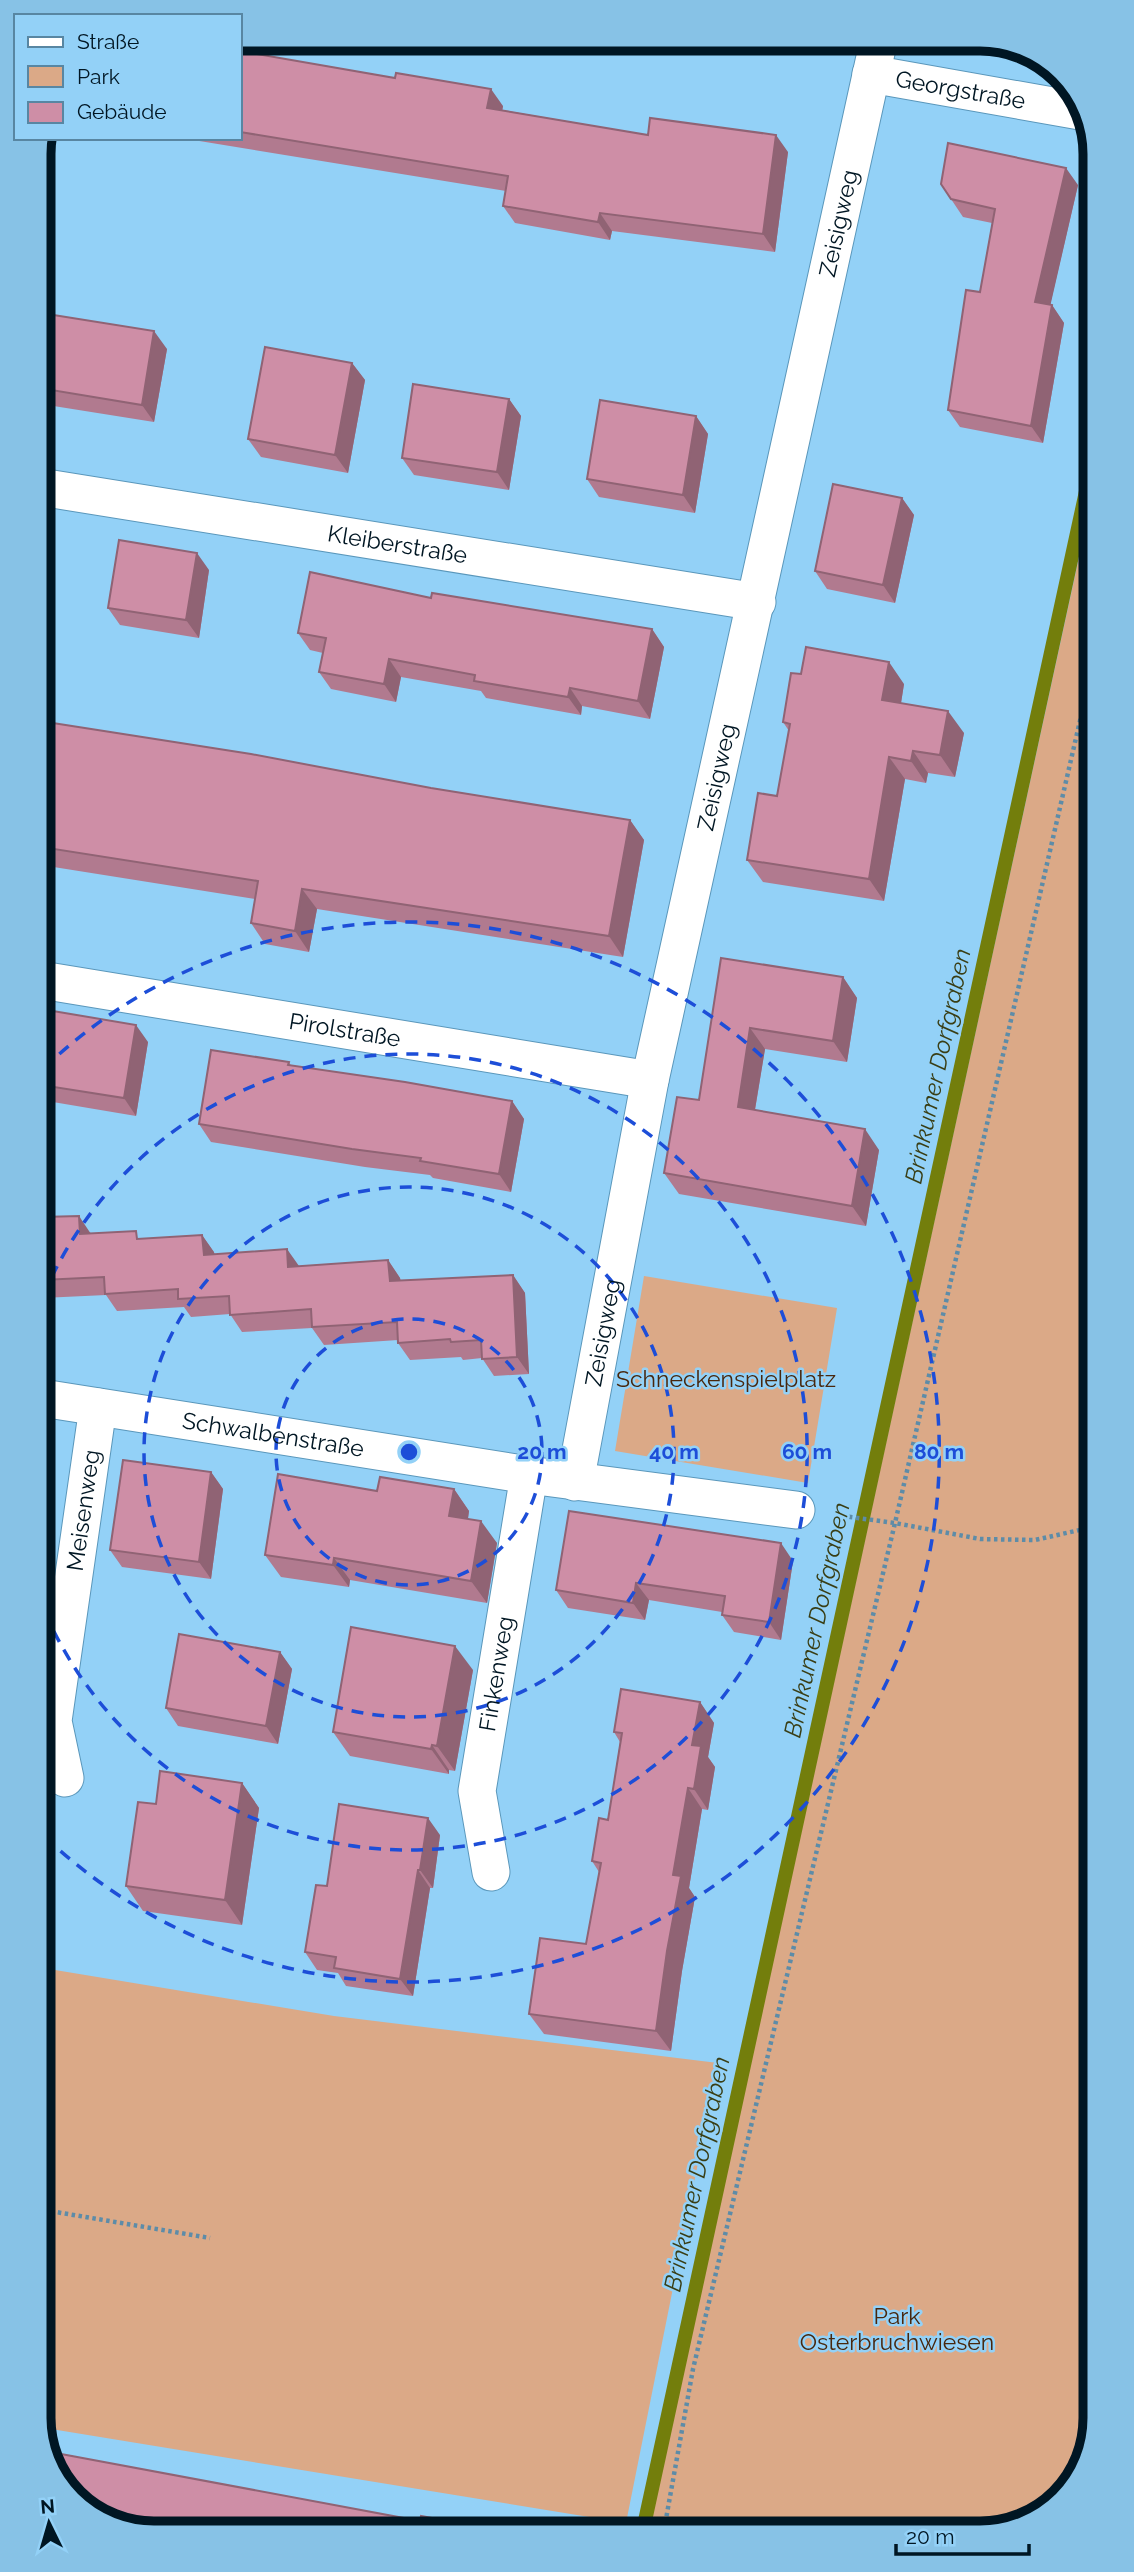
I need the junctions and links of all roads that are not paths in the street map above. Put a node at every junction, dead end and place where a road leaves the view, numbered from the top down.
1 (877, 51) edge
2 (872, 74) junction
3 (1073, 110) edge
4 (51, 489) edge
5 (757, 602) junction
6 (51, 982) edge
7 (650, 1080) junction
8 (51, 1399) edge
9 (97, 1407) junction
10 (529, 1475) junction
11 (575, 1482) junction
12 (796, 1510) dead end
13 (65, 1778) dead end
14 (491, 1872) dead end

1 - 2 street, Georgstraße
2 - 3 street, Georgstraße
2 - 5 street, Zeisigweg
4 - 5 street, Kleiberstraße
5 - 7 street, Zeisigweg
6 - 7 street, Pirolstraße
7 - 11 street, Zeisigweg
8 - 9 street, Schwalbenstraße
9 - 10 street, Schwalbenstraße
9 - 13 street, Meisenweg
10 - 11 street, Schwalbenstraße
10 - 14 street, Finkenweg
11 - 12 street, Schwalbenstraße

